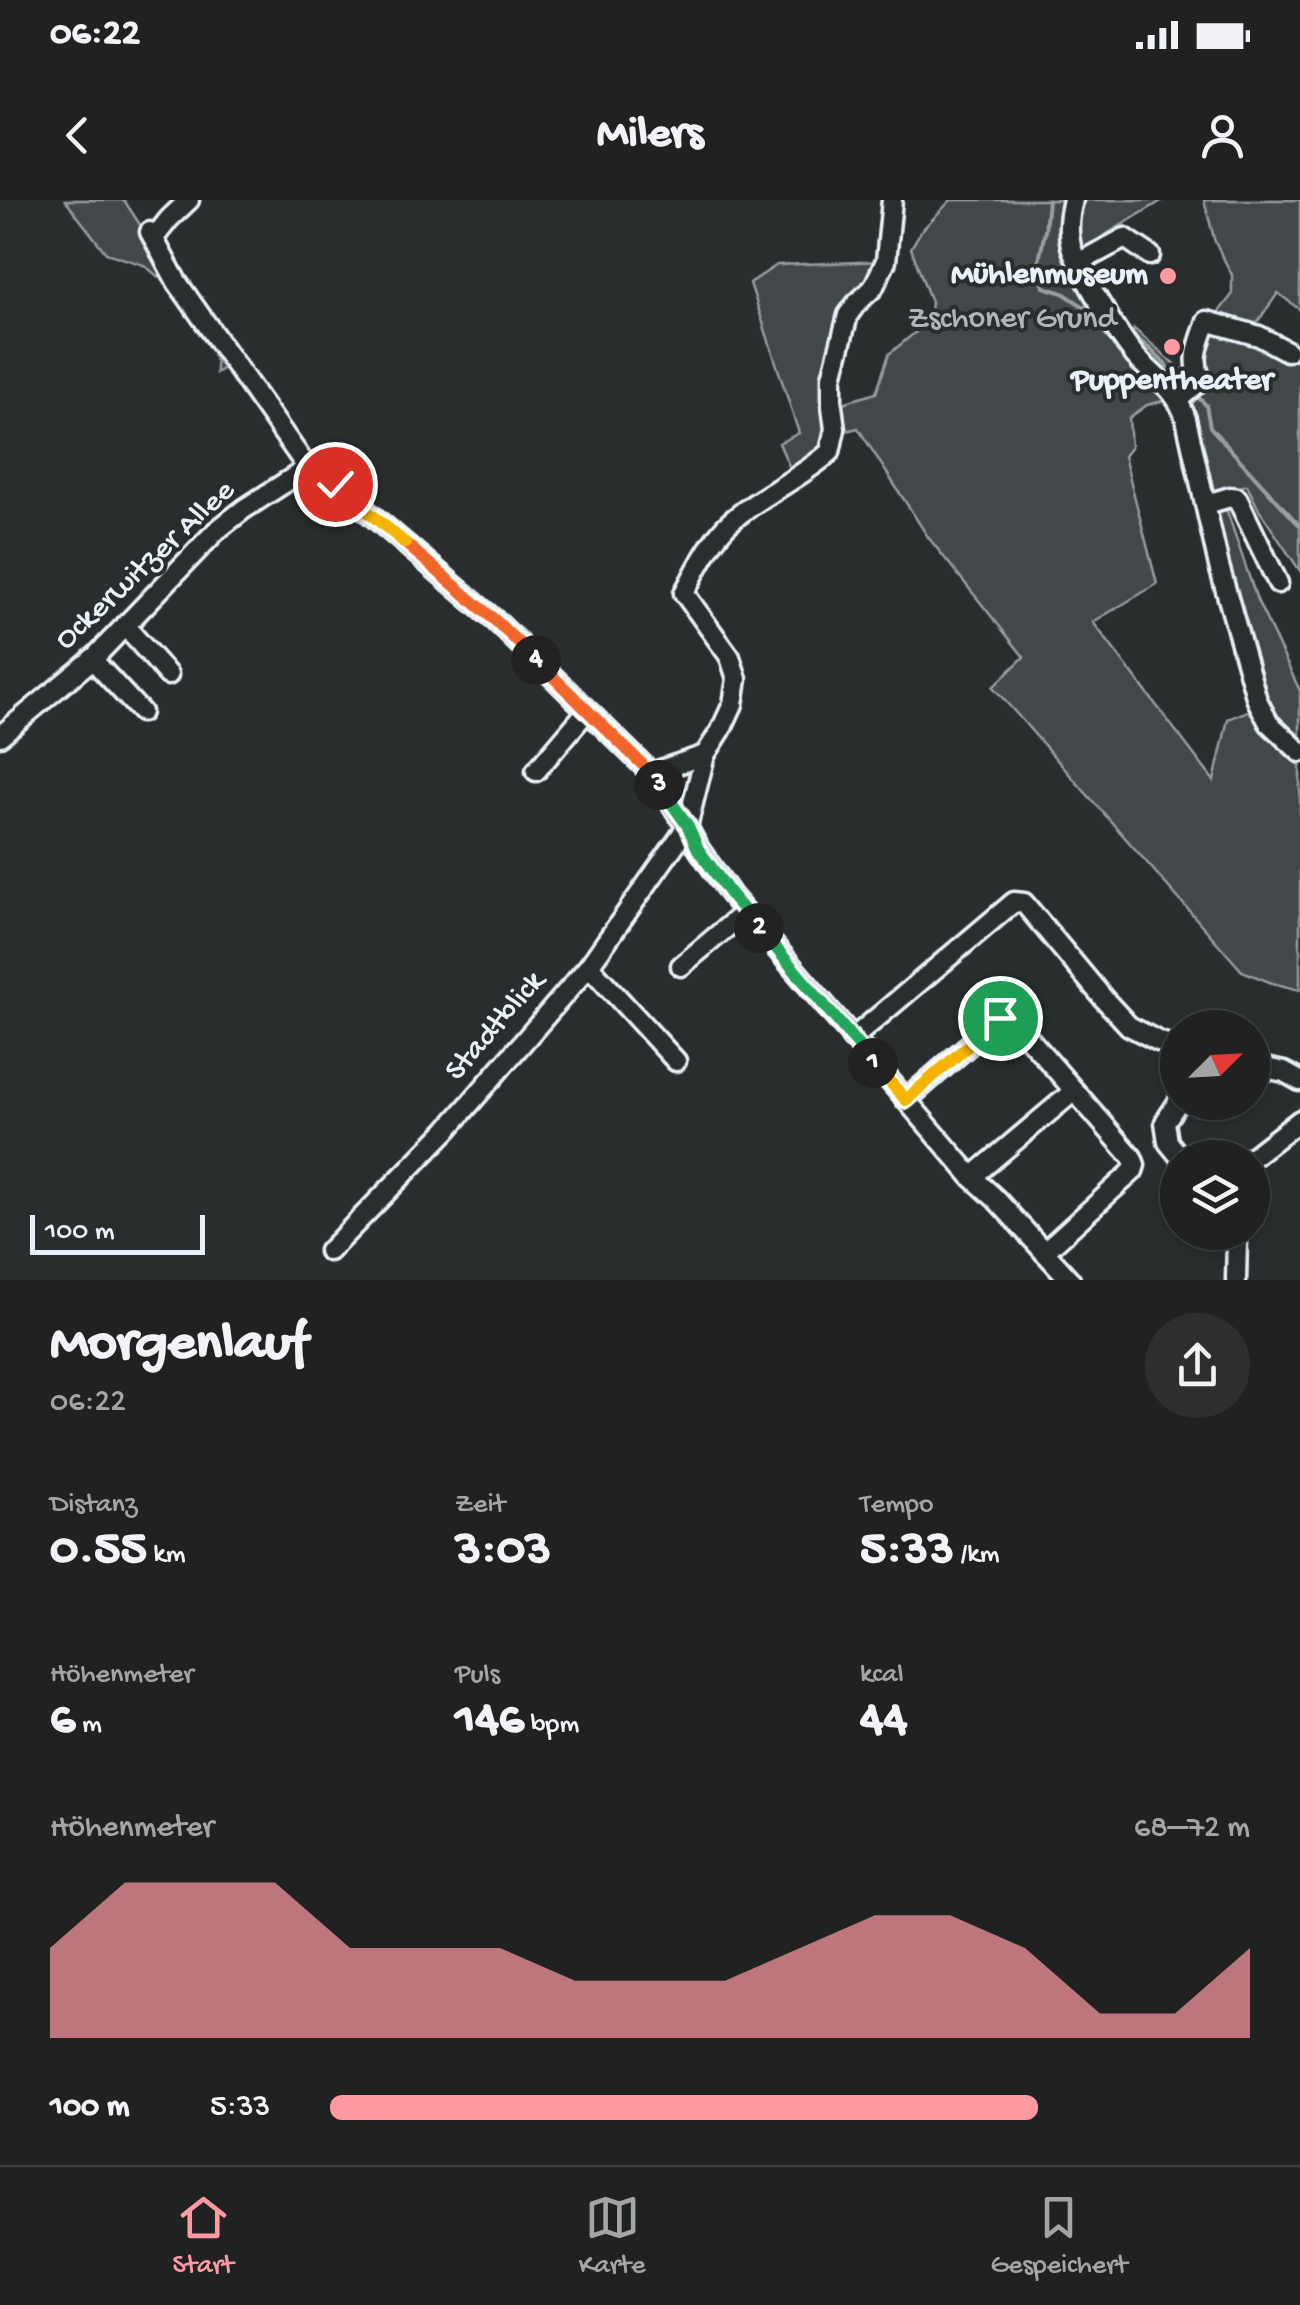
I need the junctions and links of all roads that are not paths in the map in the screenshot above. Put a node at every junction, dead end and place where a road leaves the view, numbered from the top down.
1 (189, 200) edge
2 (892, 200) edge
3 (1074, 200) edge
4 (1150, 255) dead end
5 (1078, 263) junction
6 (1287, 351) dead end
7 (1191, 390) junction
8 (309, 470) junction
9 (1207, 504) junction
10 (1278, 583) dead end
11 (125, 626) junction
12 (92, 659) junction
13 (168, 674) dead end
14 (587, 711) junction
15 (140, 712) dead end
16 (0, 736) edge
17 (1300, 752) edge
18 (706, 754) junction
19 (536, 770) dead end
20 (651, 773) junction
21 (688, 826) junction
22 (745, 912) junction
23 (588, 966) junction
24 (681, 966) dead end
25 (852, 1038) junction
26 (1160, 1040) edge
27 (676, 1061) dead end
28 (1270, 1069) edge
29 (1300, 1081) edge
30 (1074, 1091) junction
31 (906, 1100) junction
32 (1300, 1120) edge
33 (1270, 1143) edge
34 (972, 1177) junction
35 (329, 1250) dead end
36 (1237, 1250) edge
37 (1044, 1252) junction
38 (1070, 1280) edge
39 (1236, 1280) edge

1 - 8 street
2 - 18 street
3 - 5 street
4 - 5 street
5 - 7 street
6 - 7 street
7 - 9 street
8 - 11 street, Ockerwitzer Allee
8 - 14 street
9 - 10 street
9 - 17 street
11 - 12 street, Ockerwitzer Allee
11 - 13 street
12 - 15 street
12 - 16 street, Ockerwitzer Allee
14 - 19 street
14 - 20 street
18 - 20 street
18 - 21 street
20 - 21 street
21 - 22 street
21 - 23 street, Stadtblick
22 - 24 street
22 - 25 street
23 - 27 street
23 - 35 street, Stadtblick
25 - 26 street
25 - 31 street
28 - 29 street
30 - 31 street
30 - 34 street
30 - 37 street
31 - 34 street
32 - 33 street
34 - 37 street
36 - 39 street
37 - 38 street

